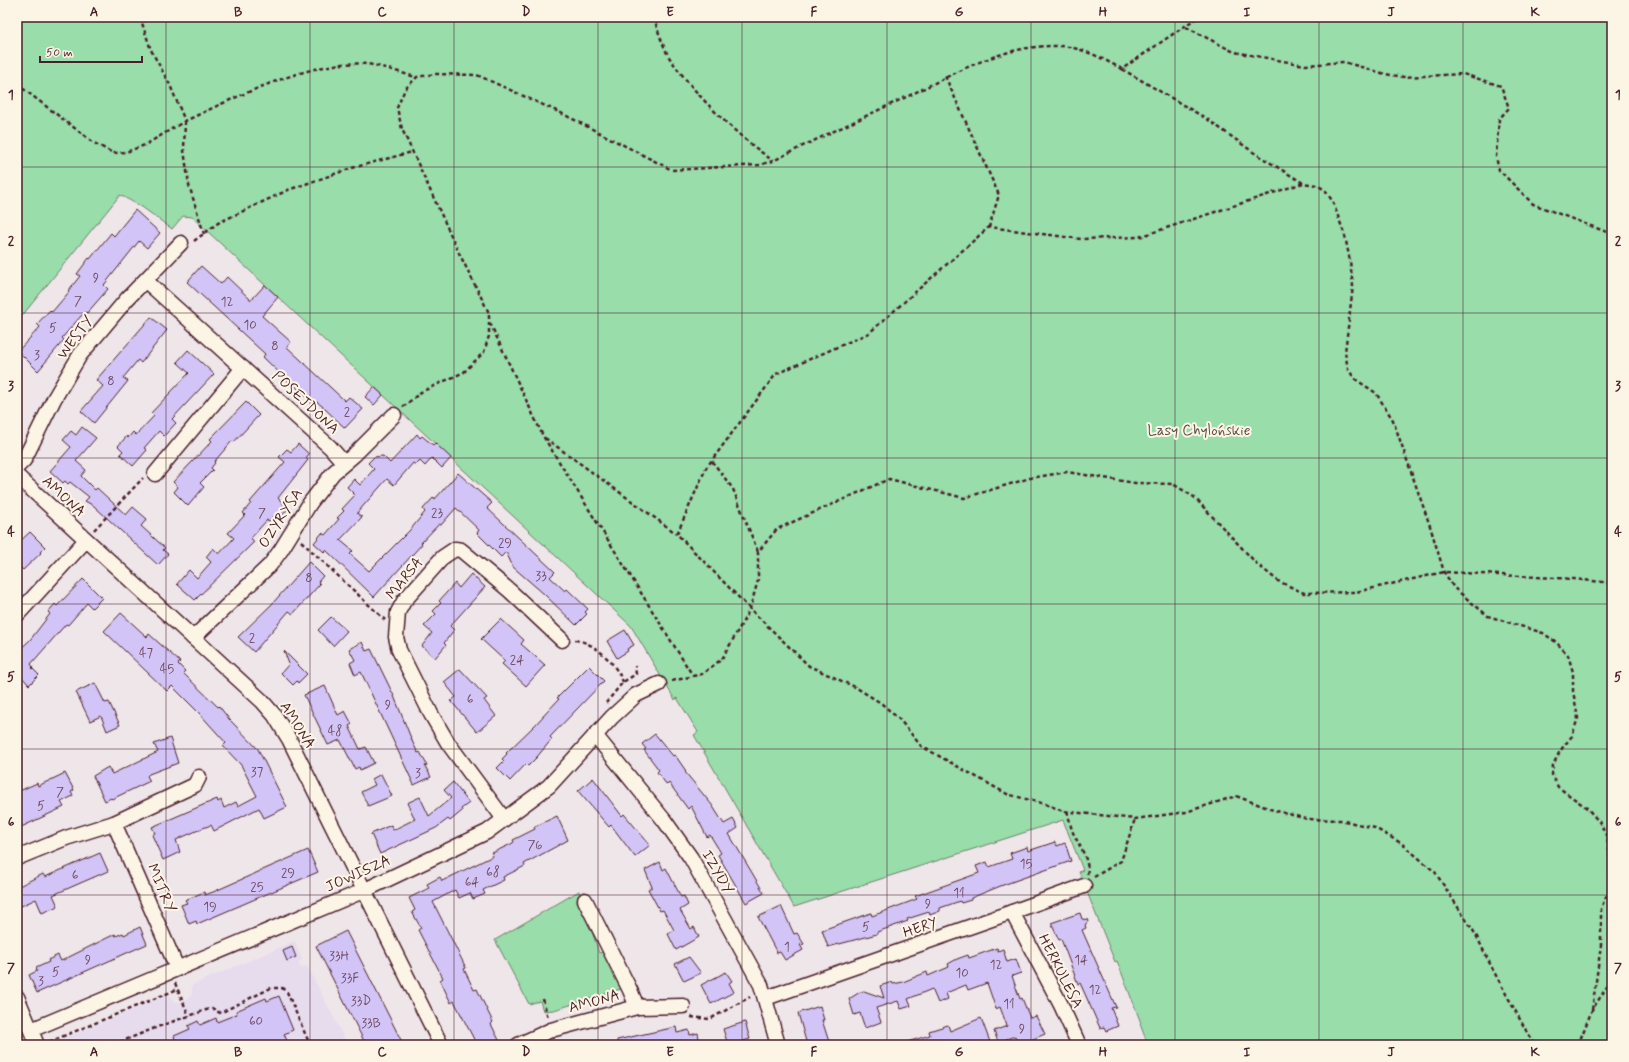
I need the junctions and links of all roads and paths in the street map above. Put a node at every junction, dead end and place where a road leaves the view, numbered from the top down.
1 (140, 17) edge
2 (654, 17) edge
3 (1198, 17) edge
4 (1186, 27) junction
5 (1122, 69) junction
6 (945, 76) junction
7 (417, 77) junction
8 (17, 84) edge
9 (185, 121) junction
10 (412, 152) junction
11 (773, 161) junction
12 (1303, 183) junction
13 (989, 227) junction
14 (204, 234) junction
15 (1612, 234) edge
16 (181, 243) joint
17 (146, 281) junction
18 (489, 321) junction
19 (243, 368) junction
20 (394, 415) joint
21 (543, 436) junction
22 (712, 461) junction
23 (344, 463) junction
24 (17, 467) edge
25 (155, 474) joint
26 (17, 476) edge
27 (292, 533) junction
28 (677, 534) junction
29 (86, 540) junction
30 (758, 552) junction
31 (1444, 572) junction
32 (1612, 583) edge
33 (750, 609) junction
34 (17, 615) edge
35 (396, 626) junction
36 (193, 638) junction
37 (562, 640) joint
38 (693, 676) junction
39 (625, 682) dead end
40 (659, 684) joint
41 (595, 735) junction
42 (199, 777) dead end
43 (1067, 811) junction
44 (504, 819) junction
45 (1135, 819) junction
46 (114, 822) junction
47 (17, 858) edge
48 (1084, 884) junction
49 (363, 891) junction
50 (585, 900) dead end
51 (1012, 912) junction
52 (177, 968) junction
53 (1612, 979) edge
54 (175, 982) dead end
55 (178, 989) junction
56 (17, 997) edge
57 (759, 997) junction
58 (543, 999) dead end
59 (637, 1006) junction
60 (683, 1006) joint
61 (1592, 1010) junction
62 (189, 1016) junction
63 (549, 1021) dead end
64 (31, 1030) junction
65 (42, 1044) edge
66 (113, 1045) edge
67 (310, 1045) edge
68 (441, 1045) edge
69 (518, 1045) edge
70 (778, 1045) edge
71 (1079, 1045) edge
72 (1534, 1045) edge
73 (1578, 1045) edge

1 - 9 path
2 - 11 path
3 - 4 path
4 - 5 path
4 - 15 path
5 - 6 path
5 - 12 path
6 - 11 path
6 - 13 path
7 - 9 path
7 - 10 path
7 - 11 path
8 - 9 path
9 - 14 path
10 - 14 path
10 - 18 path
12 - 13 path
12 - 31 path
13 - 22 path
14 - 16 path
16 - 17 street, WESTY
17 - 19 street, POSEJDONA
17 - 24 street, WESTY
18 - 20 path
18 - 21 path
19 - 23 street, POSEJDONA
19 - 25 street
20 - 23 street, OZYRYSA
21 - 28 path
21 - 38 path
22 - 28 path
22 - 30 path
23 - 27 street, OZYRYSA
25 - 29 path
26 - 29 street, AMONA
27 - 35 path
27 - 36 street, OZYRYSA
28 - 33 path
29 - 34 street
29 - 36 street, AMONA
30 - 31 path
30 - 33 path
31 - 32 path
31 - 61 path
33 - 38 path
33 - 43 path
35 - 37 street, MARSA
35 - 44 street, MARSA
36 - 49 street, AMONA
37 - 39 path
38 - 40 path
40 - 41 street, JOWISZA
41 - 44 street, JOWISZA
41 - 57 street, IZYDY
42 - 46 street
43 - 45 path
43 - 48 path
44 - 49 street, JOWISZA
45 - 48 path
45 - 72 path
46 - 47 street
46 - 52 street, MITRY
48 - 51 street, HERY
49 - 52 street, JOWISZA
49 - 68 street, AMONA
50 - 59 street
51 - 57 street, HERY
51 - 71 street, HERKULESA
52 - 64 street, JOWISZA
53 - 61 path
54 - 55 path
55 - 62 path
55 - 65 path
56 - 64 street
57 - 60 path
57 - 70 street, IZYDY
58 - 63 path
59 - 60 street, AMONA
59 - 69 street, AMONA
61 - 73 path
62 - 66 path
62 - 67 path
64 - 65 street

